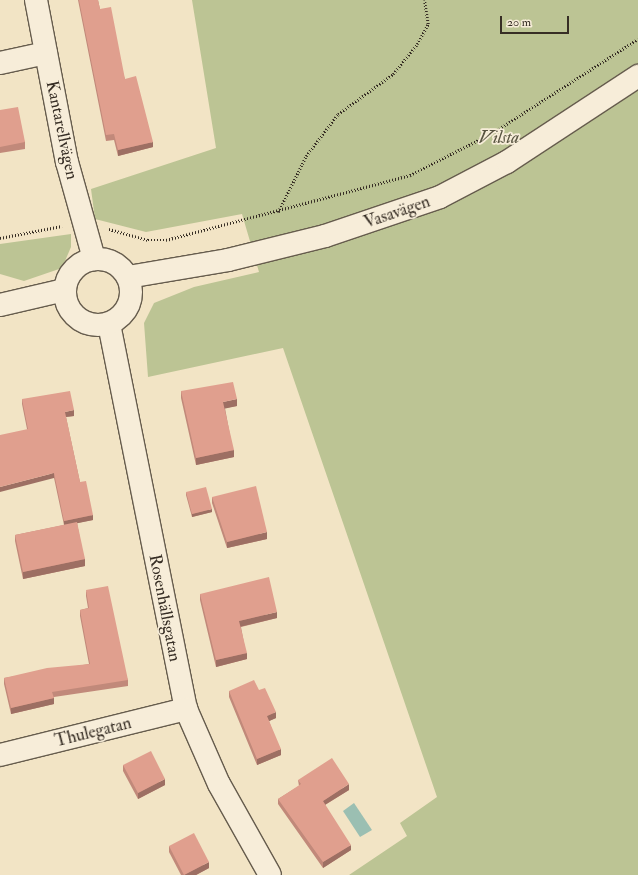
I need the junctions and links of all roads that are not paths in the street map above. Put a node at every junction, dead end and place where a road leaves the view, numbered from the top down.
1 (36, 0) edge
2 (46, 53) junction
3 (0, 63) edge
4 (638, 76) edge
5 (94, 259) junction
6 (128, 277) junction
7 (64, 290) junction
8 (0, 305) edge
9 (109, 324) junction
10 (186, 709) junction
11 (0, 755) edge
12 (270, 875) edge

1 - 2 street, Kantarellvägen
2 - 3 street
2 - 5 street, Kantarellvägen
4 - 6 street, Vasavägen
5 - 6 street
5 - 7 street
6 - 9 street
7 - 8 street
7 - 9 street
9 - 10 street, Rosenhällsgatan
10 - 11 street, Thulegatan
10 - 12 street, Rosenhällsgatan

